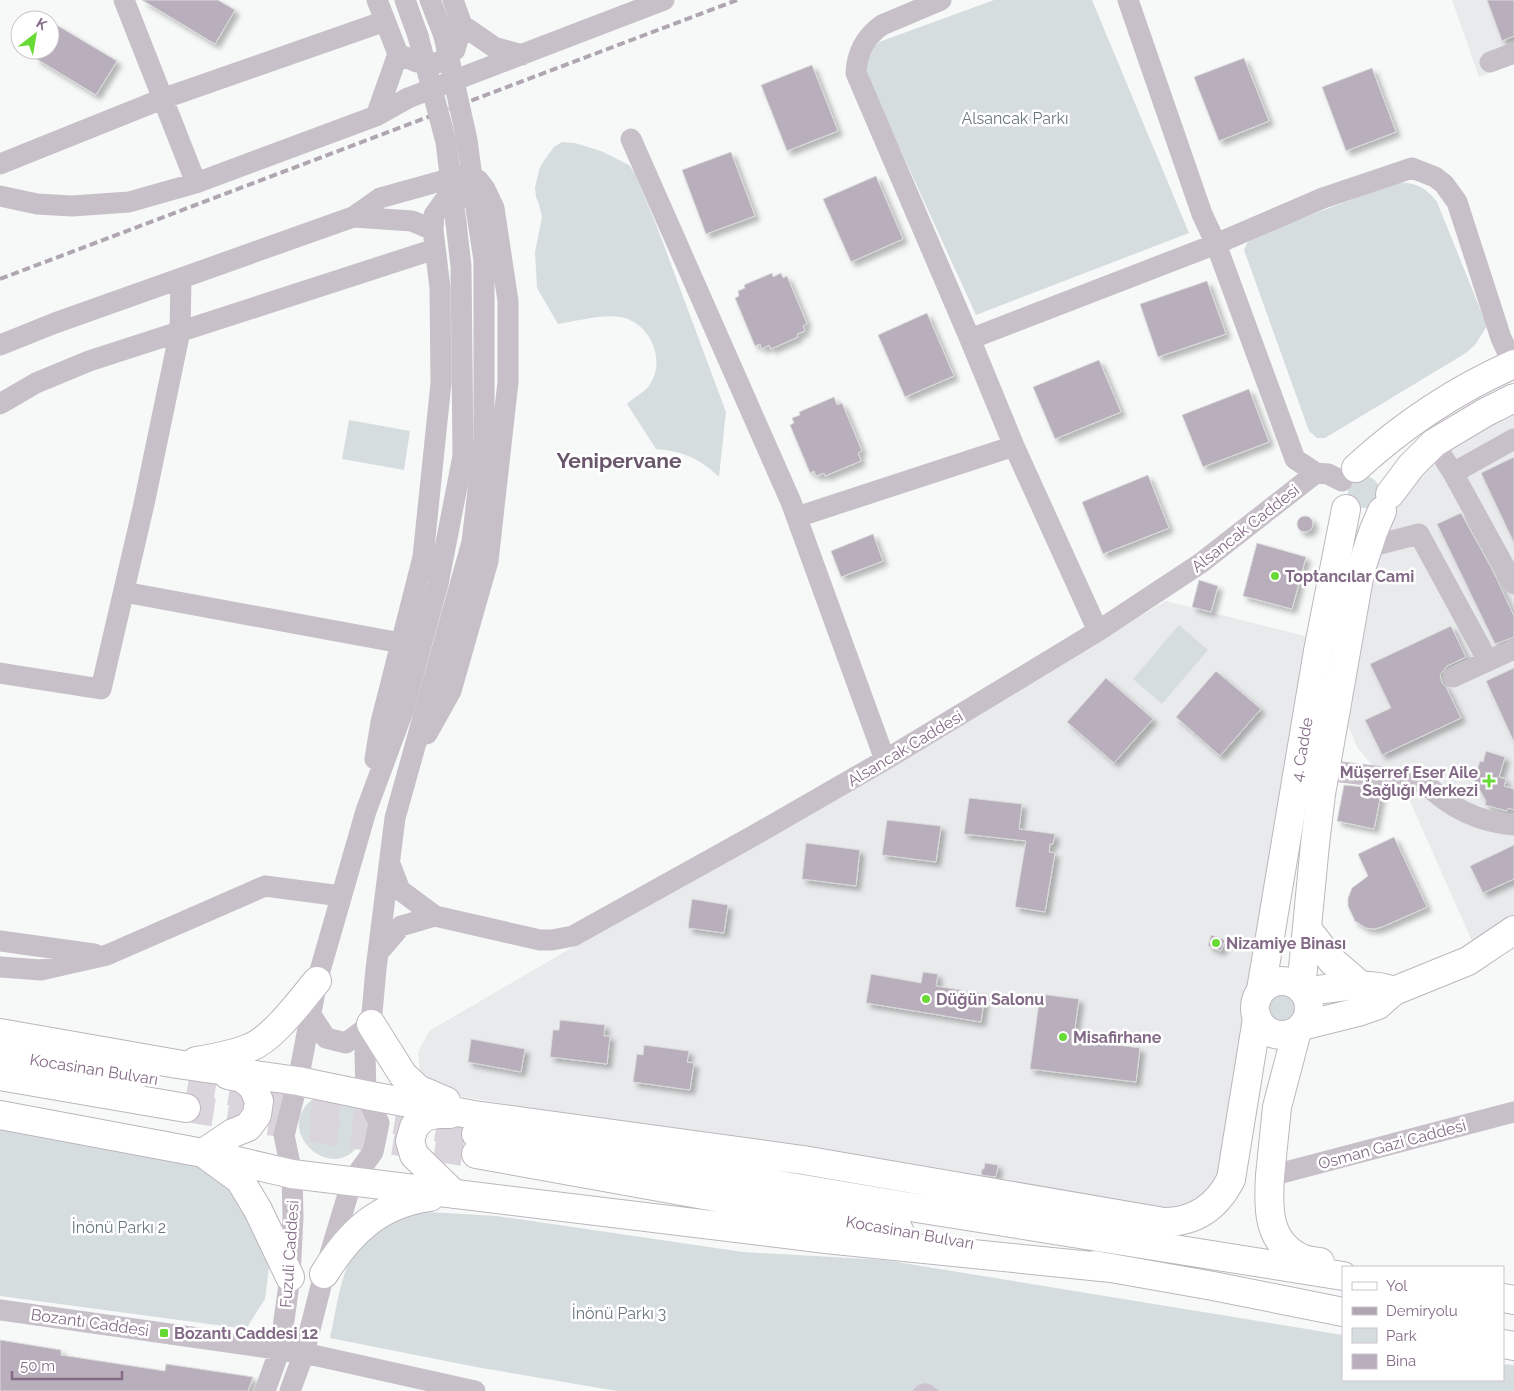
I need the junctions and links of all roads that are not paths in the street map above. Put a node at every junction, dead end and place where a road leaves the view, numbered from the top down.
1 (124, 0) edge
2 (378, 0) edge
3 (405, 0) edge
4 (430, 0) edge
5 (453, 0) edge
6 (664, 0) edge
7 (941, 0) edge
8 (1128, 0) edge
9 (385, 21) junction
10 (462, 25) junction
11 (1514, 53) edge
12 (398, 54) junction
13 (522, 55) junction
14 (1490, 62) dead end
15 (162, 99) junction
16 (376, 116) junction
17 (631, 139) dead end
18 (0, 164) edge
19 (196, 183) junction
20 (0, 196) edge
21 (486, 211) junction
22 (353, 217) junction
23 (434, 239) junction
24 (1216, 244) junction
25 (181, 279) junction
26 (180, 331) junction
27 (970, 338) junction
28 (0, 345) edge
29 (1514, 364) edge
30 (1514, 398) edge
31 (0, 404) edge
32 (1514, 439) edge
33 (1434, 443) junction
34 (1014, 446) junction
35 (1316, 473) junction
36 (1453, 473) junction
37 (1349, 475) junction
38 (1386, 502) junction
39 (1346, 509) junction
40 (797, 517) junction
41 (1368, 547) junction
42 (1514, 584) edge
43 (124, 592) junction
44 (1098, 631) junction
45 (401, 643) junction
46 (1514, 649) edge
47 (1488, 661) junction
48 (0, 673) edge
49 (1453, 677) dead end
50 (885, 760) junction
51 (1326, 770) junction
52 (366, 811) junction
53 (1514, 825) edge
54 (389, 861) junction
55 (341, 896) junction
56 (435, 916) junction
57 (1308, 930) junction
58 (1514, 930) edge
59 (0, 941) edge
60 (378, 952) junction
61 (107, 956) junction
62 (0, 967) edge
63 (317, 982) junction
64 (1360, 985) junction
65 (1262, 990) junction
66 (1303, 990) junction
67 (1394, 991) junction
68 (311, 1015) junction
69 (1257, 1019) junction
70 (371, 1024) junction
71 (1300, 1029) junction
72 (0, 1033) edge
73 (0, 1054) edge
74 (0, 1076) edge
75 (298, 1081) junction
76 (184, 1085) junction
77 (366, 1096) junction
78 (1514, 1112) edge
79 (0, 1115) edge
80 (475, 1134) junction
81 (203, 1153) junction
82 (803, 1160) junction
83 (292, 1174) junction
84 (1270, 1176) junction
85 (352, 1181) junction
86 (454, 1194) junction
87 (1101, 1237) junction
88 (1342, 1267) edge
89 (1111, 1268) junction
90 (324, 1274) junction
91 (1342, 1276) edge
92 (290, 1277) junction
93 (0, 1310) edge
94 (1342, 1312) edge
95 (280, 1349) junction
96 (304, 1353) junction
97 (265, 1391) edge
98 (290, 1391) edge
99 (474, 1391) edge

1 - 15 street
2 - 9 street
3 - 52 street, bridge
4 - 21 street, bridge
5 - 10 street
6 - 13 street
7 - 27 street
8 - 24 street
9 - 12 street
9 - 15 street
10 - 12 street
10 - 13 street
11 - 14 street
12 - 16 street
13 - 16 street
15 - 18 street
15 - 19 street
16 - 19 street
17 - 40 street
19 - 20 street
21 - 22 street
21 - 23 street
21 - 54 street
22 - 23 street
22 - 25 street
23 - 26 street
23 - 45 street
24 - 27 street
24 - 29 street
24 - 35 street
25 - 26 street
25 - 28 street
26 - 31 street
26 - 43 street
27 - 34 street
29 - 37 main road
30 - 33 main road, 4. Cadde
32 - 36 street
33 - 36 street
33 - 38 main road, 4. Cadde
34 - 40 street
34 - 44 street
35 - 37 street, Alsancak Caddesi
35 - 44 street, Alsancak Caddesi
36 - 42 street
37 - 38 main road
37 - 39 main road
38 - 39 main road
38 - 41 main road, 4. Cadde
39 - 65 main road, 4. Cadde
40 - 50 street
41 - 47 street
41 - 51 main road, 4. Cadde
43 - 45 street
43 - 48 street
44 - 50 street, Alsancak Caddesi
45 - 52 street
46 - 47 street
47 - 49 street
50 - 56 street, Alsancak Caddesi
51 - 53 street
51 - 57 main road, 4. Cadde
52 - 55 street
54 - 56 street, Alsancak Caddesi
54 - 60 street
55 - 61 street
55 - 63 street
56 - 60 street, Alsancak Caddesi
57 - 64 main road
57 - 66 main road, 4. Cadde
58 - 67 main road
59 - 61 street
60 - 70 street
61 - 62 street
63 - 68 street
63 - 76 main road
64 - 66 main road
64 - 67 main road
65 - 66 main road
65 - 69 main road
66 - 71 main road
67 - 71 main road
68 - 70 street
68 - 75 street
69 - 71 main road
69 - 82 main road
70 - 77 street
70 - 80 main road
71 - 84 main road
72 - 76 main road
73 - 76 main road, Kocasinan Bulvarı
74 - 76 main road, Kocasinan Bulvarı
75 - 76 main road
75 - 77 main road
75 - 83 street
76 - 81 main road
77 - 80 main road
77 - 85 street
78 - 84 street, Osman Gazi Caddesi
79 - 81 main road
80 - 82 main road
80 - 86 main road
80 - 87 main road, Kocasinan Bulvarı
80 - 89 main road, Kocasinan Bulvarı
81 - 83 main road
81 - 92 main road
82 - 87 main road
83 - 85 main road
83 - 92 street, Fuzuli Caddesi
84 - 88 main road
85 - 86 main road
85 - 90 street, Fuzuli Caddesi
86 - 89 main road
86 - 90 main road
87 - 91 main road, Kocasinan Bulvarı
89 - 94 main road, Kocasinan Bulvarı
90 - 96 street, Fuzuli Caddesi
92 - 95 street, Fuzuli Caddesi
93 - 95 street, Bozantı Caddesi
95 - 96 street, Bozantı Caddesi
95 - 97 street, Fuzuli Caddesi
96 - 98 street, Fuzuli Caddesi
96 - 99 street, Bozantı Caddesi

